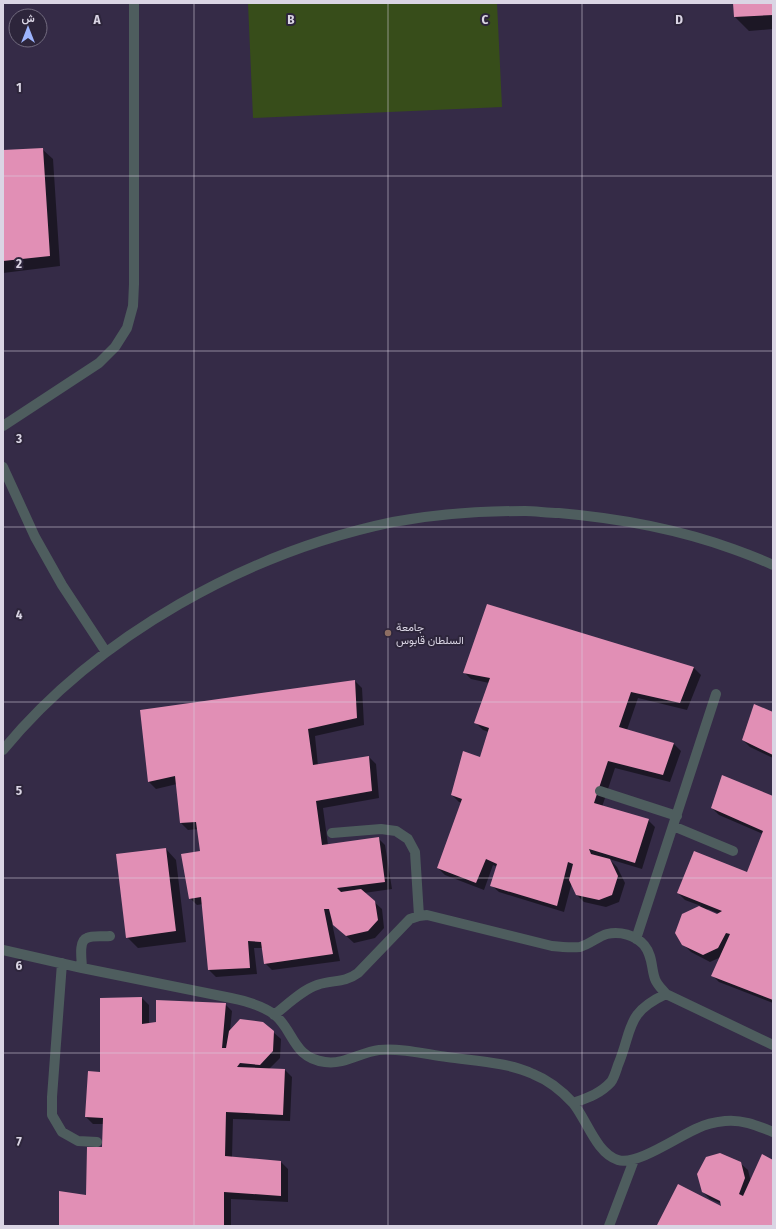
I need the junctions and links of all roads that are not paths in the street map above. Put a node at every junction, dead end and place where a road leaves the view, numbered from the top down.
1 (134, 3) edge
2 (3, 426) edge
3 (3, 468) edge
4 (773, 565) edge
5 (106, 652) junction
6 (716, 694) dead end
7 (3, 750) edge
8 (600, 791) dead end
9 (676, 816) junction
10 (673, 826) junction
11 (332, 833) dead end
12 (733, 851) dead end
13 (419, 916) junction
14 (110, 936) dead end
15 (636, 939) junction
16 (3, 950) edge
17 (62, 964) junction
18 (82, 968) junction
19 (666, 994) junction
20 (274, 1015) junction
21 (773, 1045) edge
22 (573, 1103) junction
23 (773, 1132) edge
24 (97, 1142) dead end
25 (634, 1160) junction
26 (609, 1226) edge

1 - 2 lane
3 - 5 lane
4 - 5 lane
5 - 7 lane
6 - 9 lane
8 - 9 lane
9 - 10 lane
10 - 12 lane
10 - 15 lane
11 - 13 lane
13 - 15 lane
13 - 20 lane
14 - 18 lane
15 - 19 lane
16 - 17 lane
17 - 18 lane
17 - 24 lane
18 - 20 lane
19 - 21 lane
19 - 22 lane
20 - 22 lane
22 - 25 lane
23 - 25 lane
25 - 26 lane

